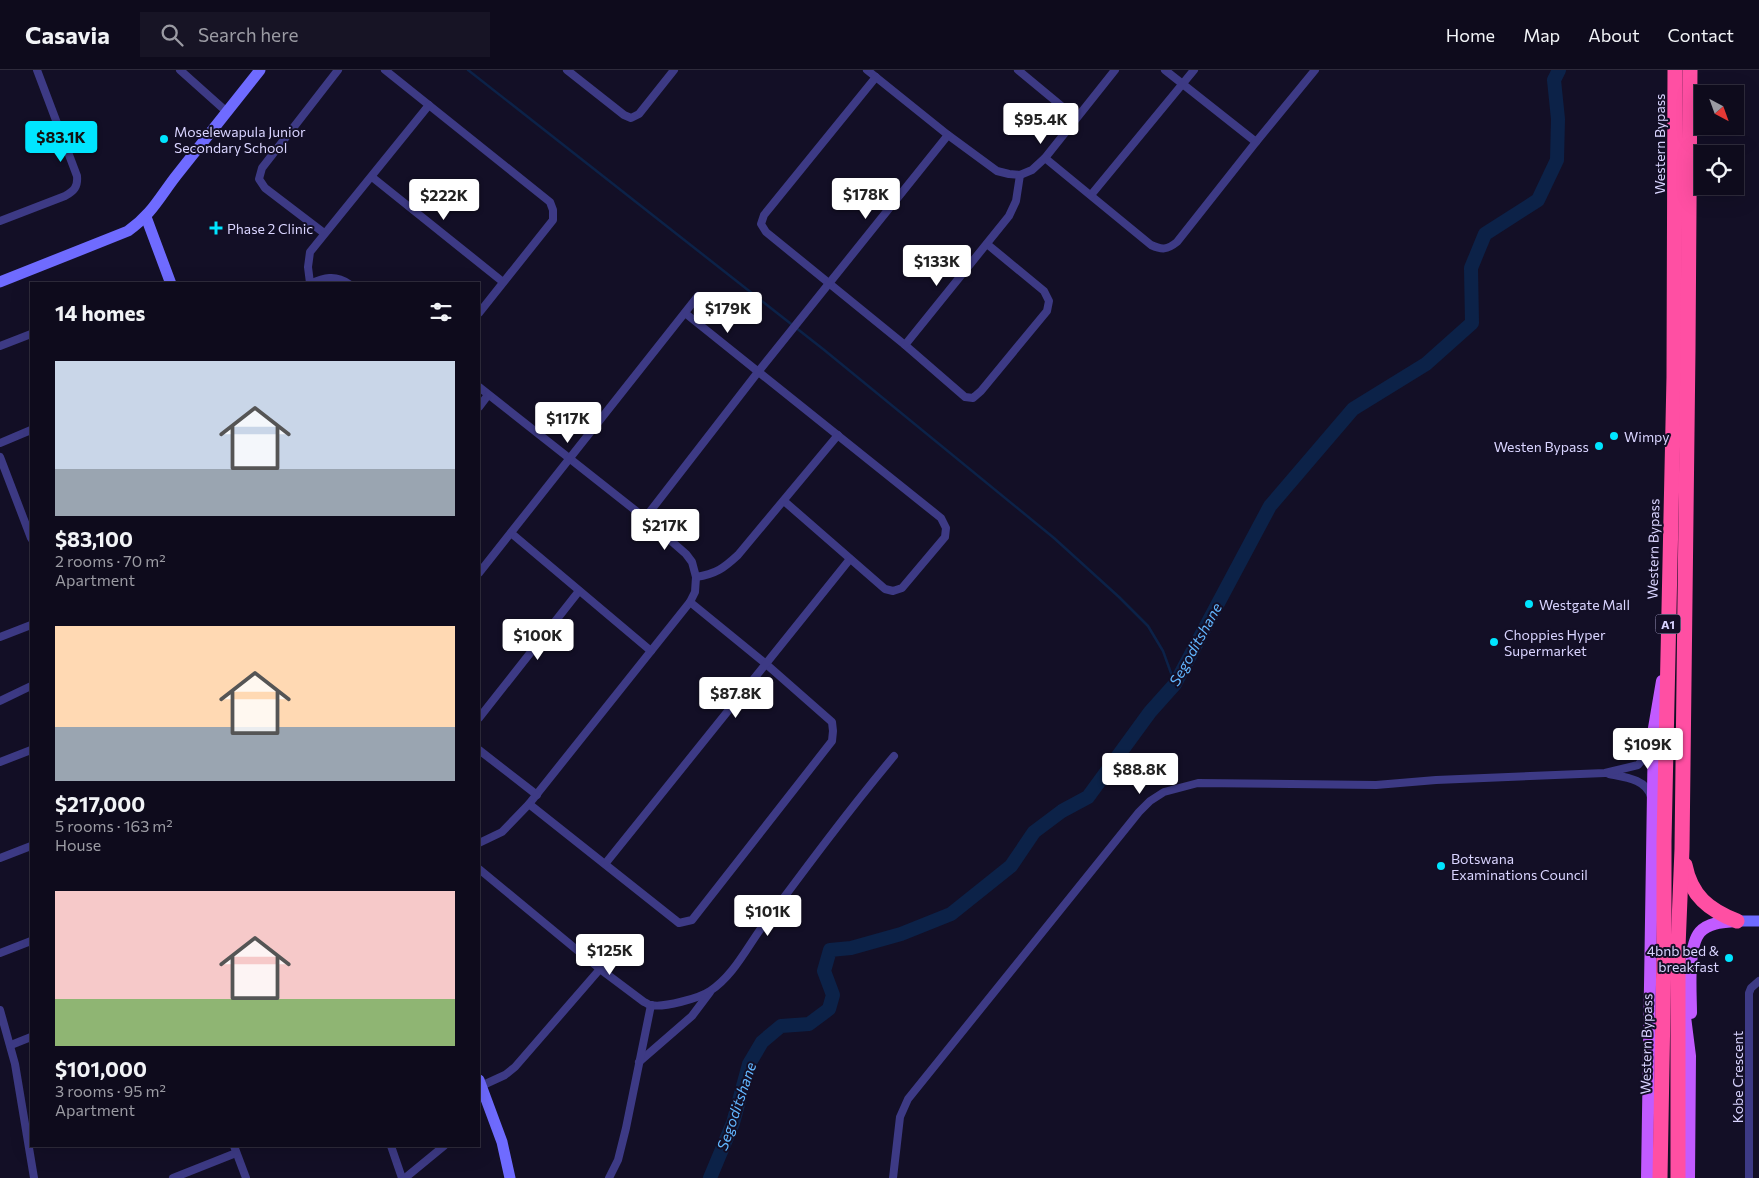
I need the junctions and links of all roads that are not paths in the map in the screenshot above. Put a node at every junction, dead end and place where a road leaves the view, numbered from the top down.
1 (37, 70) edge
2 (180, 70) edge
3 (260, 70) edge
4 (338, 70) edge
5 (385, 70) edge
6 (567, 70) edge
7 (674, 70) edge
8 (1018, 70) edge
9 (1115, 70) edge
10 (1165, 70) edge
11 (1194, 70) edge
12 (1315, 70) edge
13 (1675, 70) edge
14 (1690, 70) edge
15 (873, 73) edge
16 (1182, 84) junction
17 (429, 105) junction
18 (227, 112) junction
19 (1076, 118) junction
20 (948, 135) junction
21 (1256, 142) junction
22 (1045, 158) junction
23 (1020, 175) junction
24 (372, 177) junction
25 (1091, 195) junction
26 (146, 217) junction
27 (0, 221) edge
28 (324, 233) junction
29 (987, 244) junction
30 (0, 282) edge
31 (170, 282) edge
32 (310, 282) edge
33 (315, 282) edge
34 (346, 282) edge
35 (503, 282) junction
36 (829, 283) junction
37 (698, 296) dead end
38 (480, 312) edge
39 (685, 313) junction
40 (30, 334) edge
41 (905, 345) junction
42 (0, 346) edge
43 (758, 372) junction
44 (480, 388) edge
45 (488, 395) junction
46 (480, 406) edge
47 (30, 430) edge
48 (838, 435) junction
49 (0, 443) edge
50 (0, 458) edge
51 (569, 459) junction
52 (784, 501) junction
53 (645, 518) junction
54 (30, 532) edge
55 (511, 533) junction
56 (850, 559) junction
57 (480, 572) edge
58 (696, 577) junction
59 (579, 591) junction
60 (690, 602) junction
61 (30, 625) edge
62 (0, 637) edge
63 (1668, 648) junction
64 (651, 651) junction
65 (766, 664) junction
66 (30, 686) edge
67 (0, 700) edge
68 (480, 717) edge
69 (1654, 728) junction
70 (30, 750) edge
71 (480, 751) edge
72 (894, 756) dead end
73 (0, 762) edge
74 (1605, 773) junction
75 (536, 795) junction
76 (529, 804) junction
77 (1653, 808) junction
78 (480, 843) edge
79 (30, 846) edge
80 (1682, 849) junction
81 (0, 858) edge
82 (605, 864) junction
83 (480, 870) edge
84 (1737, 921) junction
85 (1759, 921) edge
86 (30, 941) edge
87 (0, 953) edge
88 (600, 969) junction
89 (1679, 972) junction
90 (1759, 981) edge
91 (710, 992) junction
92 (652, 1006) junction
93 (0, 1010) edge
94 (30, 1037) edge
95 (11, 1045) junction
96 (1690, 1056) junction
97 (639, 1062) junction
98 (480, 1083) edge
99 (1750, 1084) junction
100 (1759, 1084) edge
101 (482, 1102) edge
102 (29, 1136) edge
103 (30, 1147) edge
104 (391, 1147) edge
105 (443, 1147) edge
106 (235, 1149) edge
107 (34, 1178) edge
108 (173, 1178) edge
109 (246, 1178) edge
110 (404, 1178) edge
111 (510, 1178) edge
112 (609, 1178) edge
113 (893, 1178) edge
114 (1647, 1178) edge
115 (1660, 1178) edge
116 (1678, 1178) edge
117 (1690, 1178) edge
118 (1750, 1178) edge

1 - 27 street
2 - 18 street
3 - 18 street
4 - 28 street
5 - 17 street
6 - 7 street
8 - 19 street
9 - 19 street
10 - 16 street
11 - 16 street
12 - 21 street
13 - 63 highway, Western Bypass / A1
14 - 80 highway, A1
15 - 20 street
15 - 36 street
16 - 21 street
16 - 25 street
17 - 24 street
17 - 35 street
18 - 26 street
19 - 22 street
20 - 23 street
20 - 36 street
21 - 25 street
22 - 23 street
22 - 25 street
23 - 29 street
24 - 28 street
24 - 35 street
26 - 30 street
26 - 31 street
28 - 32 street
29 - 41 street
29 - 41 street
33 - 34 street
35 - 38 street
36 - 41 street
36 - 43 street
37 - 39 street
39 - 43 street
39 - 51 street
40 - 42 street
43 - 48 street
43 - 53 street
44 - 45 street
45 - 46 street
45 - 51 street
47 - 49 street
48 - 52 street
48 - 56 street
50 - 54 street
51 - 53 street
51 - 55 street
52 - 56 street
52 - 58 street
53 - 58 street
55 - 57 street
55 - 59 street
56 - 65 street
58 - 60 street
59 - 64 street
59 - 68 street
60 - 64 street
60 - 65 street
61 - 62 street
63 - 69 main road
63 - 115 highway, Western Bypass / A1
64 - 75 street
65 - 82 street
65 - 82 street
66 - 67 street
69 - 74 street
69 - 77 main road
70 - 73 street
71 - 75 street
72 - 91 street
74 - 77 street
74 - 113 street
75 - 76 street
76 - 78 street
76 - 82 street
77 - 114 main road
79 - 81 street
80 - 84 highway
80 - 89 highway, A1
83 - 88 street
84 - 85 street
84 - 96 main road
86 - 87 street
88 - 92 street
88 - 98 street
89 - 96 main road
89 - 116 highway, A1
90 - 99 street, Kobe Crescent
91 - 92 street
91 - 97 street
92 - 97 street
93 - 95 street
94 - 95 street
95 - 102 street
96 - 117 main road
97 - 112 street
98 - 101 street
99 - 100 street
99 - 118 street, Kobe Crescent
101 - 111 street
103 - 107 street
104 - 110 street
105 - 110 street
106 - 108 street
106 - 109 street

